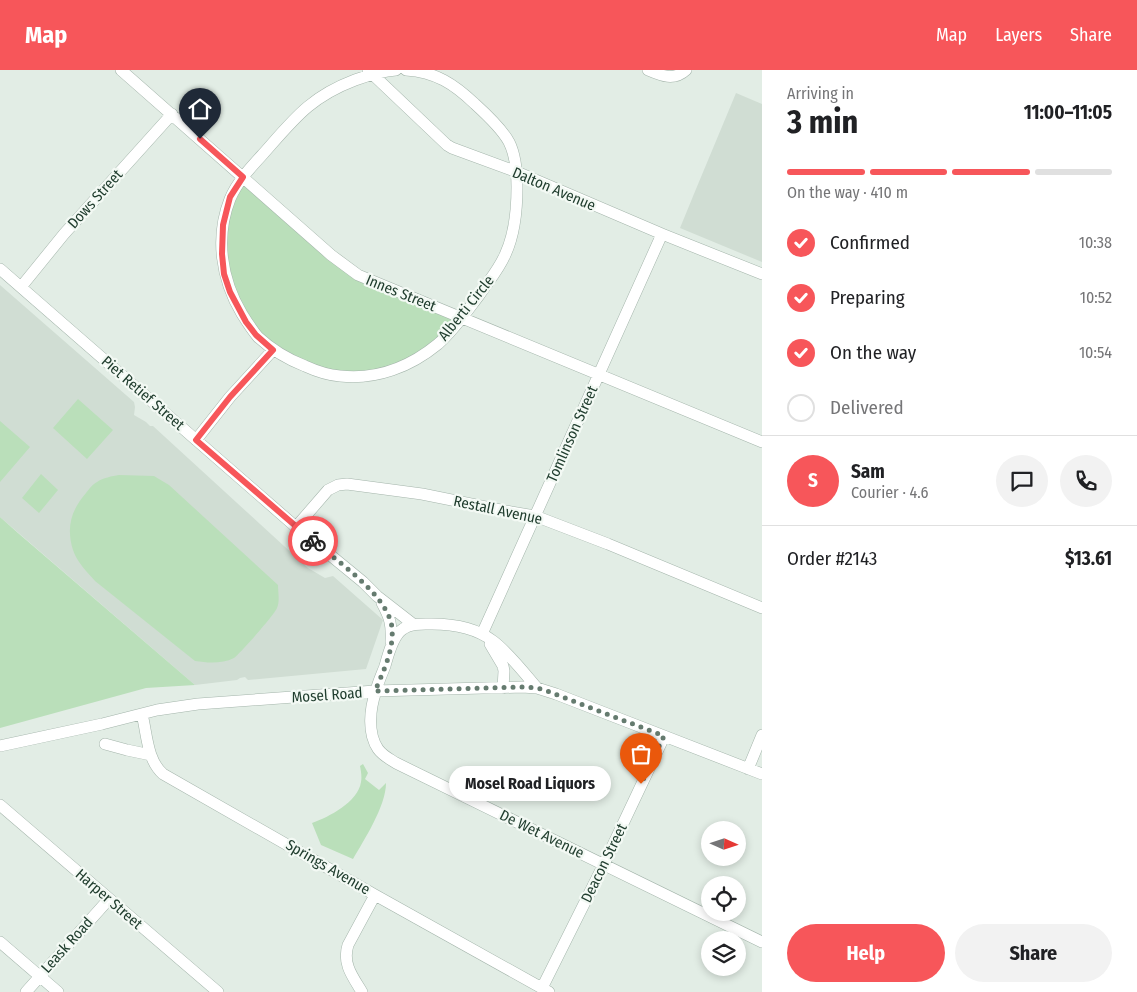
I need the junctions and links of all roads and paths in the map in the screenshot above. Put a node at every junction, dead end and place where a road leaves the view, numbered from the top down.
1 (121, 70) edge
2 (396, 70) edge
3 (406, 70) edge
4 (648, 70) edge
5 (370, 72) edge
6 (685, 72) edge
7 (172, 114) junction
8 (516, 172) junction
9 (243, 177) junction
10 (662, 234) junction
11 (0, 268) edge
12 (762, 274) edge
13 (21, 287) junction
14 (462, 317) junction
15 (273, 350) junction
16 (599, 374) junction
17 (196, 440) junction
18 (762, 442) edge
19 (535, 516) junction
20 (296, 527) junction
21 (377, 596) junction
22 (762, 608) edge
23 (413, 624) junction
24 (485, 636) junction
25 (391, 646) junction
26 (503, 688) junction
27 (537, 688) junction
28 (375, 691) junction
29 (142, 714) junction
30 (762, 735) edge
31 (664, 736) junction
32 (105, 744) dead end
33 (0, 746) edge
34 (151, 755) junction
35 (748, 769) junction
36 (762, 774) edge
37 (0, 805) edge
38 (604, 864) junction
39 (375, 895) junction
40 (109, 898) junction
41 (0, 942) edge
42 (762, 942) edge
43 (40, 976) junction
44 (546, 990) edge
45 (26, 992) edge
46 (58, 992) edge
47 (218, 992) edge
48 (362, 992) edge

1 - 7 street, Innes Street
2 - 5 street, Alberti Circle
3 - 8 street, Alberti Circle
4 - 6 street
5 - 8 street, Dalton Avenue
5 - 9 street, Alberti Circle
7 - 9 street, Innes Street
7 - 13 street, Dows Street
8 - 10 street, Dalton Avenue
8 - 14 street, Alberti Circle
9 - 14 street, Innes Street
9 - 15 street, Alberti Circle
10 - 12 street, Dalton Avenue
10 - 16 street, Tomlinson Street
11 - 13 street, Piet Retief Street
13 - 17 street, Piet Retief Street
14 - 15 street, Alberti Circle
14 - 16 street, Innes Street
15 - 17 street
16 - 18 street, Innes Street
16 - 19 street, Tomlinson Street
17 - 20 street, Piet Retief Street
19 - 20 street, Restall Avenue
19 - 22 street, Restall Avenue
19 - 24 street, Tomlinson Street
20 - 21 street, Piet Retief Street
21 - 23 street, Piet Retief Street
21 - 25 street, Piet Retief Street
23 - 24 street
23 - 25 street, Piet Retief Street
24 - 26 street
24 - 27 street
25 - 28 street, Piet Retief Street
26 - 27 street, Mosel Road
26 - 28 street, Mosel Road
27 - 31 street, Mosel Road
28 - 29 street, Mosel Road
28 - 38 street, De Wet Avenue
29 - 33 street, Mosel Road
29 - 34 street, Springs Avenue
30 - 35 street
31 - 35 street, Mosel Road
31 - 38 street, Deacon Street
32 - 34 street
34 - 39 street, Springs Avenue
35 - 36 street, Mosel Road
37 - 40 street, Harper Street
38 - 42 street, De Wet Avenue
38 - 44 street, Deacon Street
39 - 44 street, Springs Avenue
39 - 48 street
40 - 43 street, Leask Road
40 - 47 street, Harper Street
41 - 43 street
43 - 45 street, Leask Road
43 - 46 street

